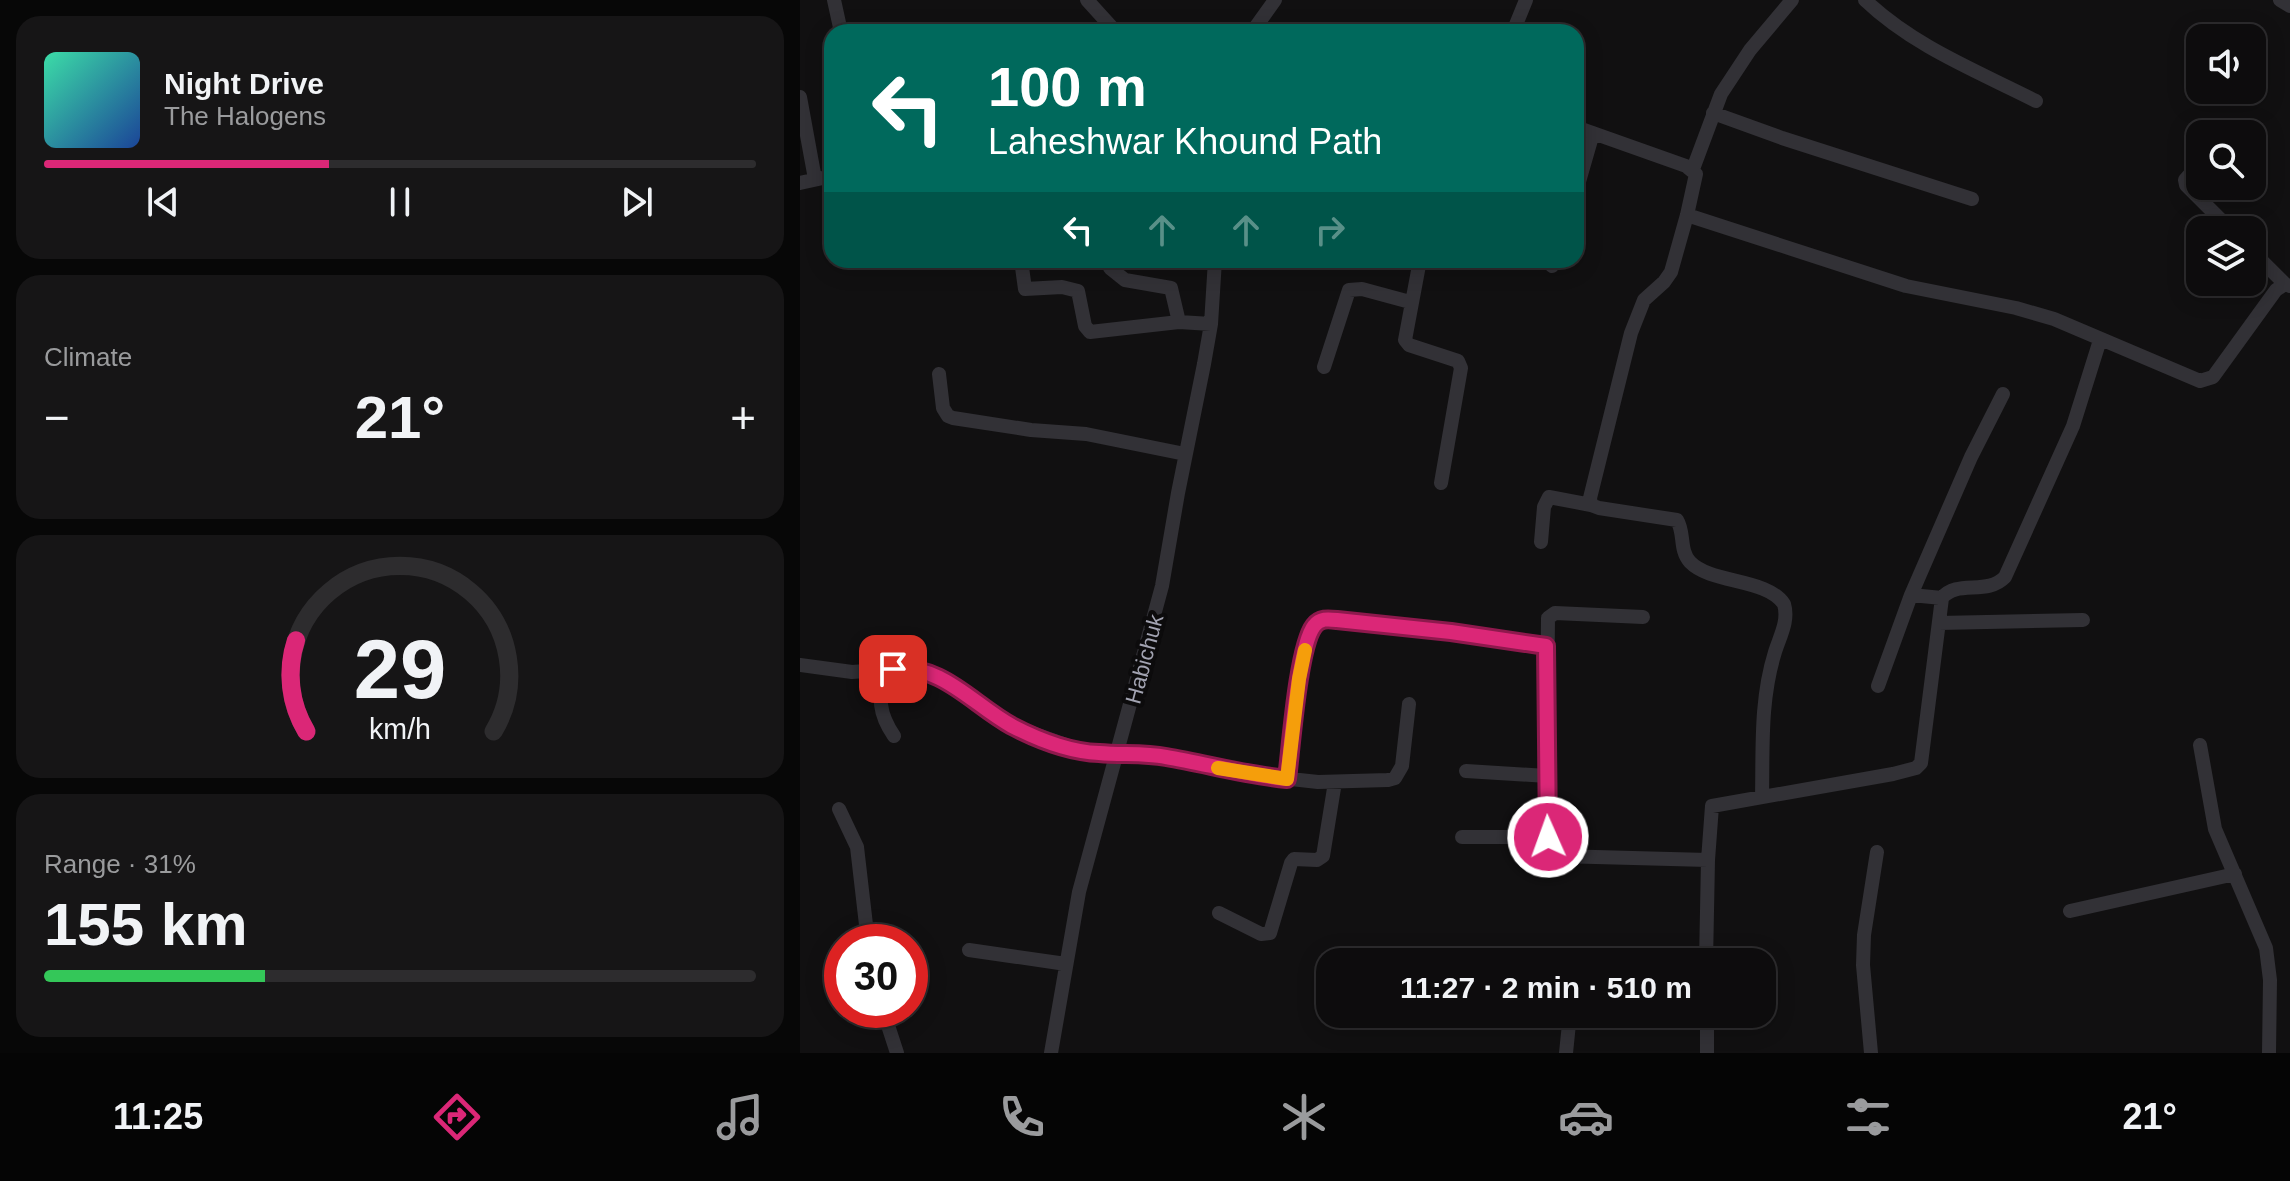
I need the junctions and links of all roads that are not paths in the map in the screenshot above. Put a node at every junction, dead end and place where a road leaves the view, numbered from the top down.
1 (834, 0) edge
2 (1087, 0) edge
3 (1275, 0) edge
4 (1526, 0) edge
5 (1792, 0) edge
6 (1865, 0) edge
7 (2280, 0) edge
8 (2290, 6) edge
9 (839, 24) edge
10 (1109, 24) edge
11 (1258, 24) edge
12 (1516, 24) edge
13 (800, 97) edge
14 (2036, 101) dead end
15 (1713, 113) junction
16 (1584, 130) edge
17 (1593, 133) junction
18 (1584, 164) edge
19 (1693, 169) junction
20 (807, 181) edge
21 (1972, 199) dead end
22 (2202, 200) edge
23 (1687, 215) junction
24 (2217, 216) edge
25 (2266, 264) edge
26 (1022, 268) edge
27 (1110, 268) dead end
28 (1214, 268) edge
29 (1418, 268) edge
30 (2288, 285) edge
31 (1410, 302) junction
32 (1179, 322) junction
33 (1211, 324) junction
34 (2100, 340) junction
35 (1324, 367) dead end
36 (939, 374) dead end
37 (2003, 394) dead end
38 (1185, 454) junction
39 (1441, 483) dead end
40 (1591, 505) junction
41 (1541, 542) dead end
42 (1911, 595) junction
43 (1942, 598) junction
44 (1643, 617) dead end
45 (2083, 620) dead end
46 (1939, 623) junction
47 (1546, 646) junction
48 (800, 665) edge
49 (893, 669) junction
50 (1878, 686) dead end
51 (1409, 704) dead end
52 (894, 736) dead end
53 (2200, 745) dead end
54 (1119, 753) junction
55 (1466, 771) dead end
56 (1547, 776) junction
57 (1287, 779) junction
58 (1335, 782) junction
59 (1762, 797) junction
60 (839, 809) dead end
61 (1462, 837) dead end
62 (1548, 837) junction
63 (1877, 852) dead end
64 (1708, 860) junction
65 (2235, 874) junction
66 (2070, 911) dead end
67 (1219, 913) dead end
68 (866, 924) edge
69 (1706, 948) edge
70 (969, 950) dead end
71 (1066, 964) junction
72 (889, 1028) edge
73 (1569, 1028) edge
74 (1707, 1028) edge
75 (1051, 1050) edge
76 (897, 1053) edge
77 (1566, 1053) edge
78 (1707, 1053) edge
79 (1871, 1053) edge
80 (2269, 1053) edge

1 - 9 street
2 - 10 street
3 - 11 street
4 - 12 street
5 - 15 street
6 - 14 street
7 - 8 street
13 - 20 street
15 - 19 street
15 - 21 street
16 - 17 street
17 - 18 street
17 - 19 street
19 - 23 street
22 - 24 street
23 - 34 street
23 - 40 street
25 - 30 street
26 - 32 street
27 - 32 street
28 - 33 street, Habichuk
29 - 31 street
30 - 34 street
31 - 35 street
31 - 39 street
32 - 33 street
33 - 38 street, Habichuk
34 - 43 street
36 - 38 street
37 - 42 street
38 - 54 street, Habichuk
40 - 41 street
40 - 59 street
42 - 43 street
42 - 50 street
43 - 46 street
44 - 47 street
45 - 46 street
46 - 59 street
47 - 56 street
47 - 57 street
48 - 49 street
49 - 52 street
49 - 54 street
51 - 58 street
53 - 65 street
54 - 57 street
54 - 71 street, Habichuk
55 - 56 street
56 - 62 street
57 - 58 street
58 - 67 street
59 - 64 street
60 - 68 street
61 - 62 street
62 - 64 street
63 - 79 street
64 - 69 street
65 - 66 street
65 - 80 street
70 - 71 street
71 - 75 street, Habichuk
72 - 76 street
73 - 77 street
74 - 78 street

